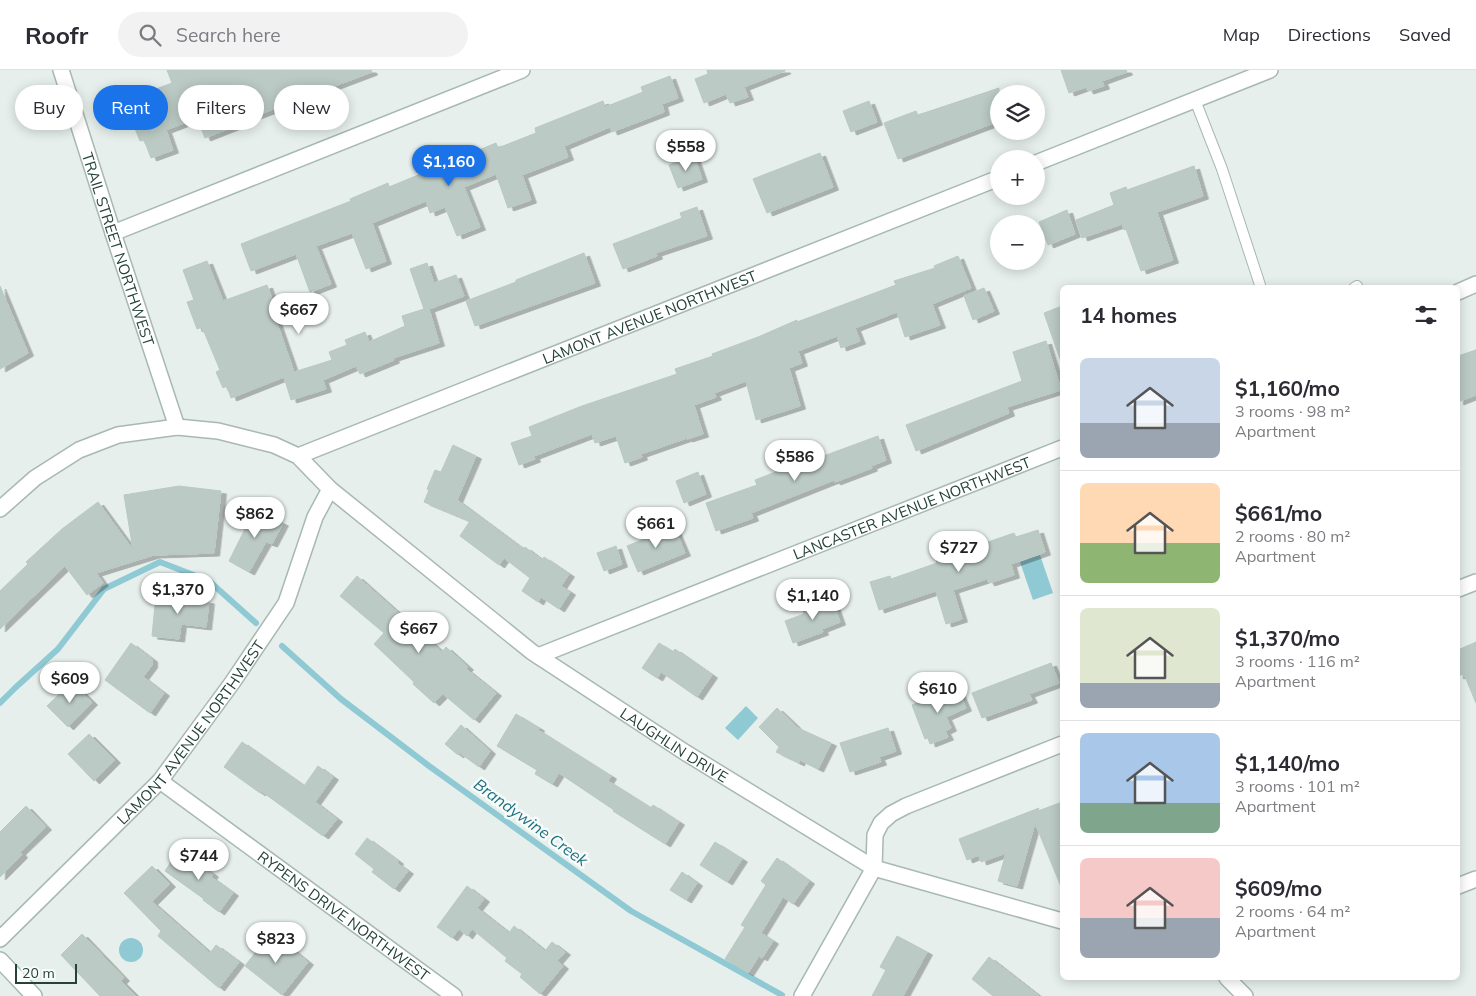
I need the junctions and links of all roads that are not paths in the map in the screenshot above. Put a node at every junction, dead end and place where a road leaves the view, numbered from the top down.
1 (62, 70) edge
2 (522, 70) edge
3 (1270, 70) edge
4 (1195, 100) junction
5 (1045, 159) edge
6 (990, 182) edge
7 (113, 233) junction
8 (1476, 284) edge
9 (1260, 285) edge
10 (1460, 291) edge
11 (178, 426) junction
12 (1060, 449) edge
13 (298, 456) junction
14 (330, 489) junction
15 (0, 509) edge
16 (1476, 582) edge
17 (1460, 588) edge
18 (538, 656) junction
19 (1060, 745) edge
20 (160, 781) junction
21 (874, 868) junction
22 (1476, 879) edge
23 (1460, 885) edge
24 (1060, 920) edge
25 (0, 939) edge
26 (0, 960) edge
27 (1229, 980) edge
28 (34, 996) edge
29 (454, 996) edge
30 (802, 996) edge
31 (1245, 996) edge

1 - 7 street, TRAIL STREET NORTHWEST
2 - 7 street
3 - 4 street
4 - 5 street
4 - 9 lane
6 - 13 street, LAMONT AVENUE NORTHWEST
7 - 11 street, TRAIL STREET NORTHWEST
8 - 10 street
11 - 13 street
11 - 15 street
12 - 18 street, LANCASTER AVENUE NORTHWEST
13 - 14 street, LAUGHLIN DRIVE
14 - 18 street, LAUGHLIN DRIVE
14 - 20 street, LAMONT AVENUE NORTHWEST
16 - 17 street
18 - 21 street, LAUGHLIN DRIVE
19 - 21 street
20 - 25 street, LAMONT AVENUE NORTHWEST
20 - 29 street, RYPENS DRIVE NORTHWEST
21 - 24 street, LAUGHLIN DRIVE
21 - 30 street
22 - 23 street
26 - 28 street
27 - 31 street

